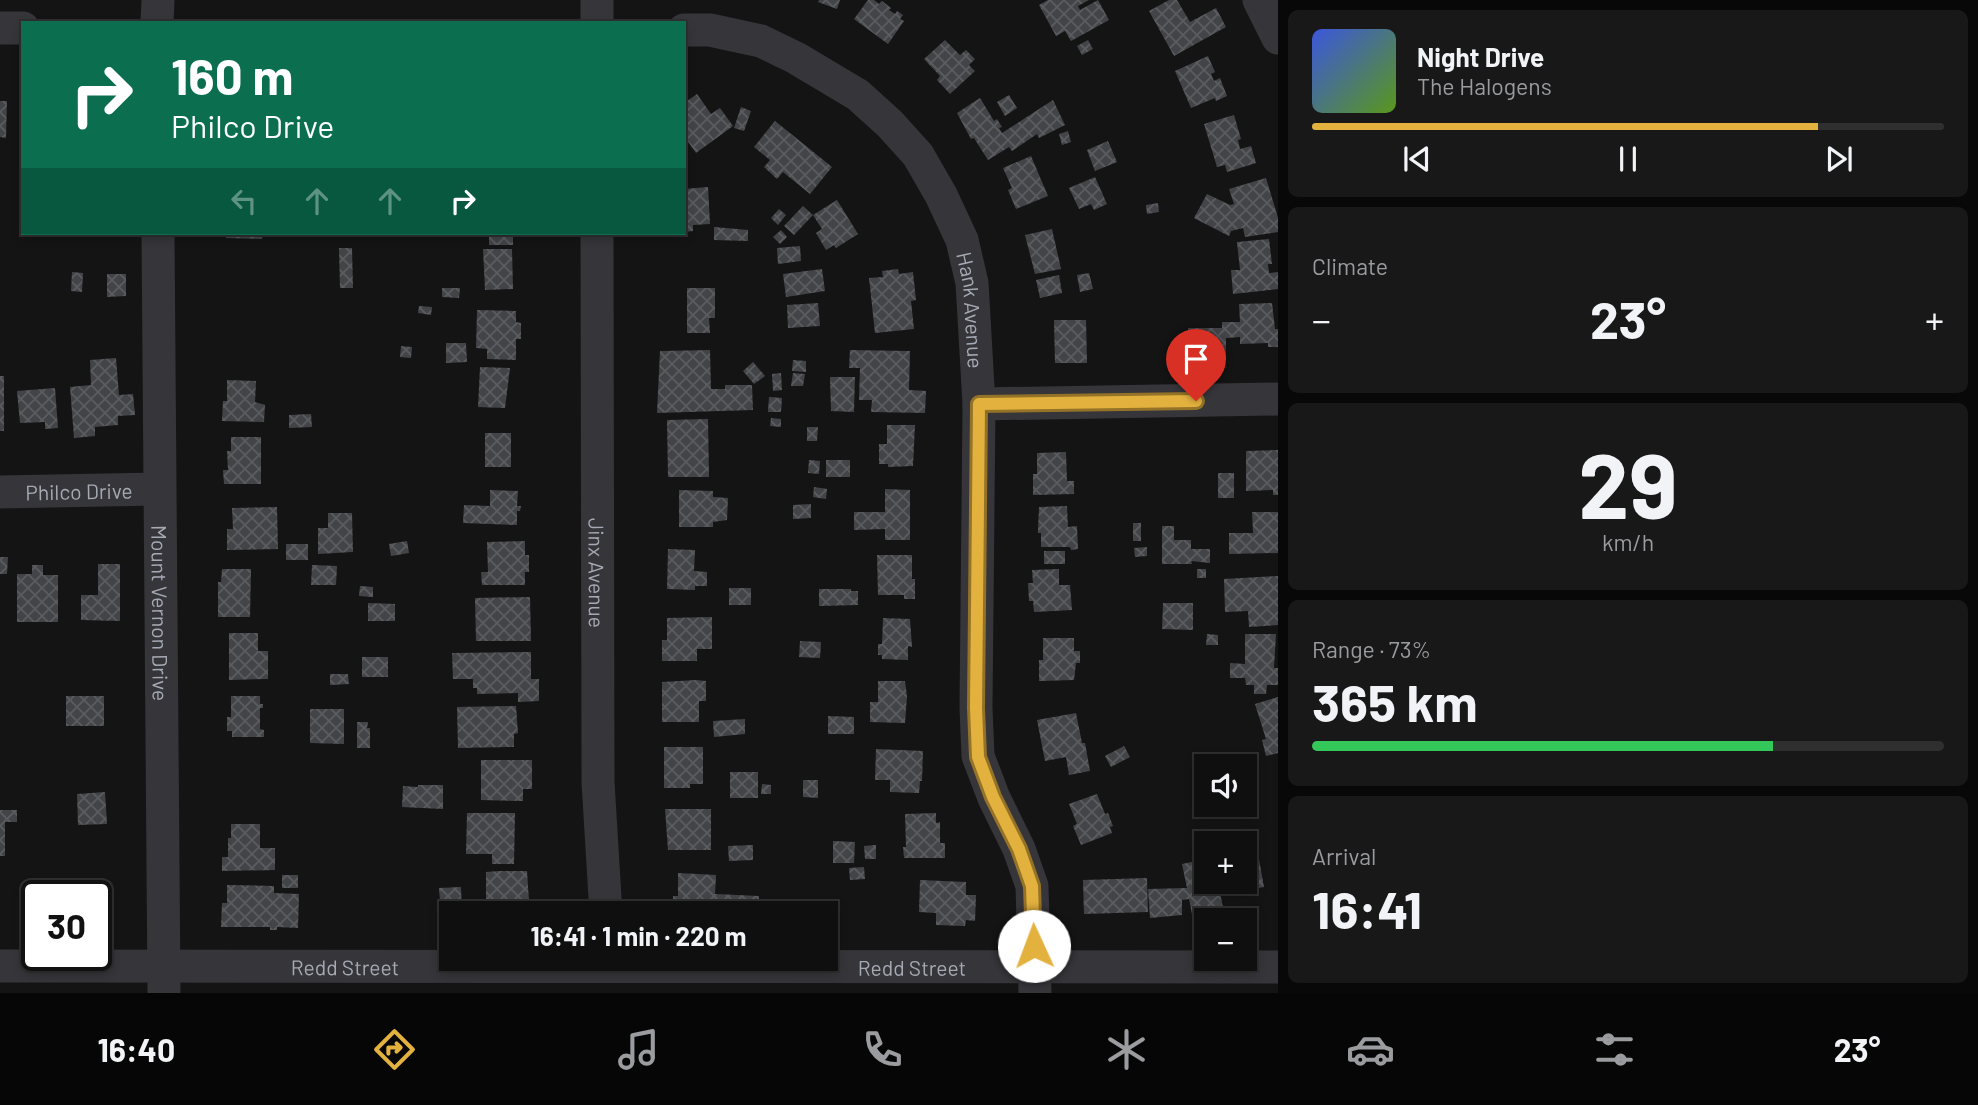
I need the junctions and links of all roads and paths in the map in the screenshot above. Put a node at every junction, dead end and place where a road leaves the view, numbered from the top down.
1 (158, 0) edge
2 (597, 0) edge
3 (1259, 0) edge
4 (157, 21) edge
5 (597, 21) edge
6 (21, 28) edge
7 (0, 29) edge
8 (686, 30) edge
9 (1278, 38) edge
10 (158, 235) edge
11 (597, 235) edge
12 (1278, 399) edge
13 (979, 404) junction
14 (158, 489) junction
15 (0, 492) edge
16 (605, 901) edge
17 (0, 965) edge
18 (1278, 967) edge
19 (609, 972) edge
20 (164, 980) edge
21 (1035, 980) edge

1 - 4 street
2 - 5 street
3 - 9 street
6 - 7 street
8 - 13 street, Hank Avenue
10 - 14 street, Mount Vernon Drive
11 - 16 street, Jinx Avenue
12 - 13 street
13 - 21 street, Hank Avenue
14 - 15 street, Philco Drive
14 - 20 street, Mount Vernon Drive
17 - 20 street, Redd Street
18 - 21 street, Redd Street
19 - 20 street, Redd Street
19 - 21 street, Redd Street

